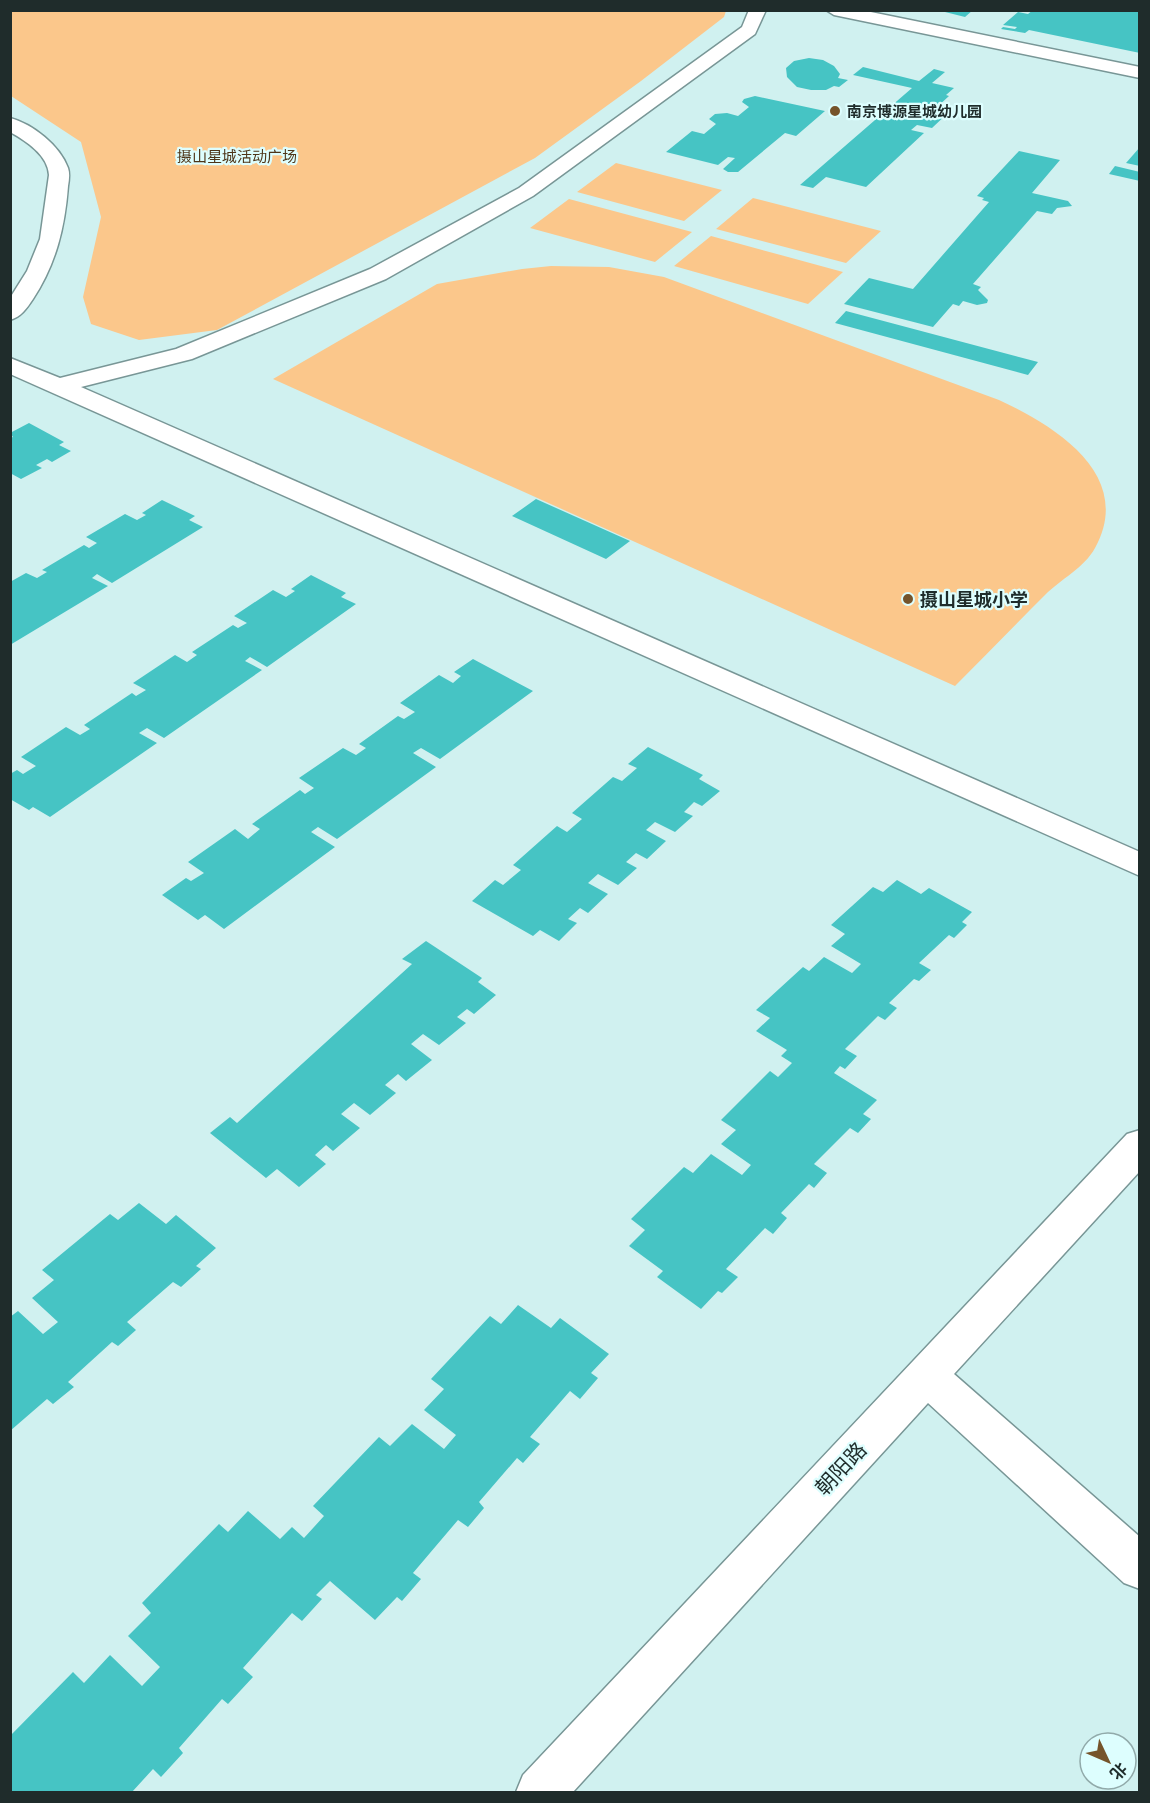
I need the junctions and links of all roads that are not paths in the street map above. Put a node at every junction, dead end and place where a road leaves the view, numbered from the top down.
1 (758, 10) edge
2 (834, 10) edge
3 (1140, 73) edge
4 (10, 124) edge
5 (10, 313) edge
6 (10, 365) edge
7 (58, 386) junction
8 (1140, 865) edge
9 (1140, 1145) edge
10 (926, 1375) junction
11 (1140, 1567) edge
12 (540, 1792) edge

1 - 7 street
2 - 3 street
4 - 5 street
6 - 7 street
7 - 8 street
9 - 10 street, 朝阳路
10 - 11 street
10 - 12 street, 朝阳路

